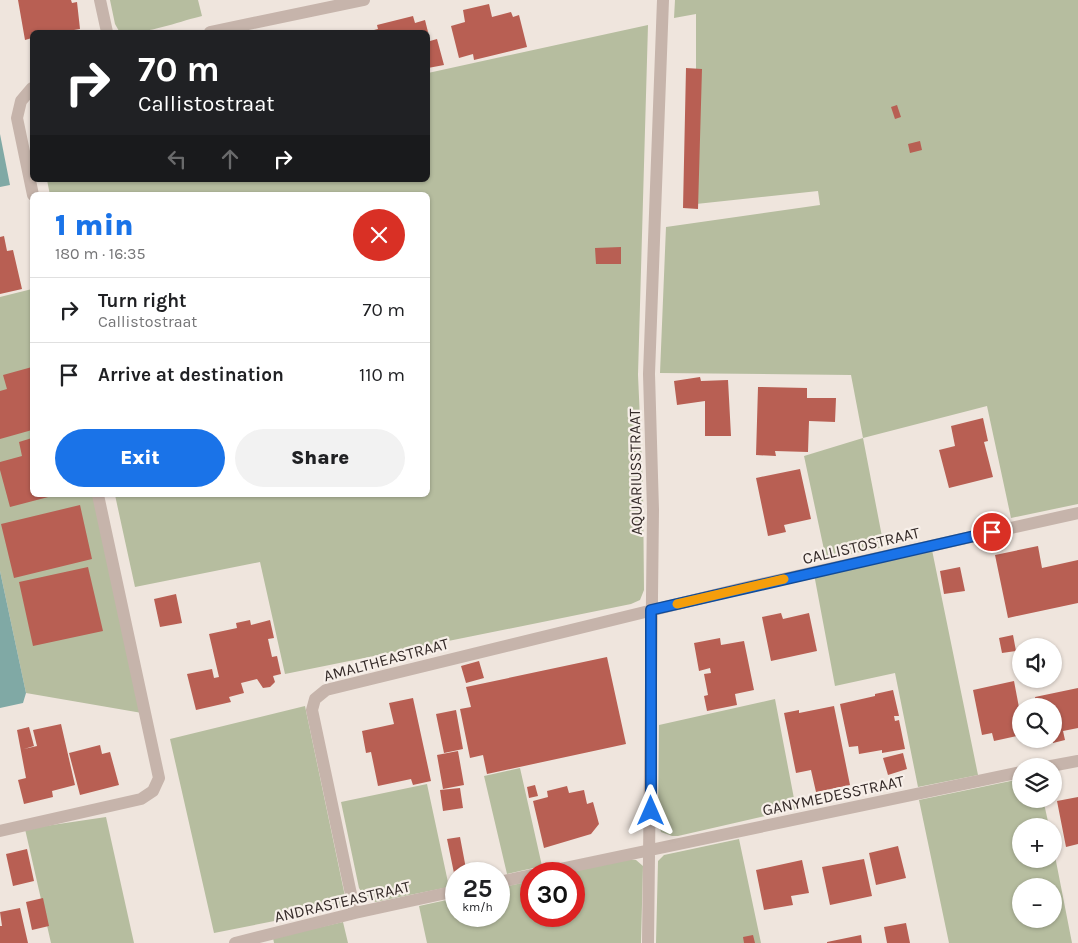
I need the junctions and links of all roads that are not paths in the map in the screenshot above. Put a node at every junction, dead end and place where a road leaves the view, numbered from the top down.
1 (100, 0) edge
2 (364, 0) edge
3 (663, 0) edge
4 (108, 30) edge
5 (220, 30) edge
6 (30, 90) edge
7 (30, 181) edge
8 (98, 497) edge
9 (1078, 513) edge
10 (651, 610) junction
11 (1078, 761) edge
12 (1062, 764) edge
13 (1012, 774) edge
14 (0, 832) edge
15 (651, 849) junction
16 (585, 863) edge
17 (445, 893) edge
18 (355, 913) junction
19 (235, 943) edge
20 (648, 943) edge

1 - 4 street
2 - 5 street
3 - 10 street, AQUARIUSSTRAAT
6 - 7 street
8 - 14 street
9 - 10 street, CALLISTOSTRAAT
10 - 15 street, AQUARIUSSTRAAT
10 - 18 street, AMALTHEASTRAAT
11 - 12 street
13 - 15 street, GANYMEDESSTRAAT
15 - 16 street
15 - 20 street, AQUARIUSSTRAAT
17 - 18 street, ANDRASTEASTRAAT
18 - 19 street, ANDRASTEASTRAAT

